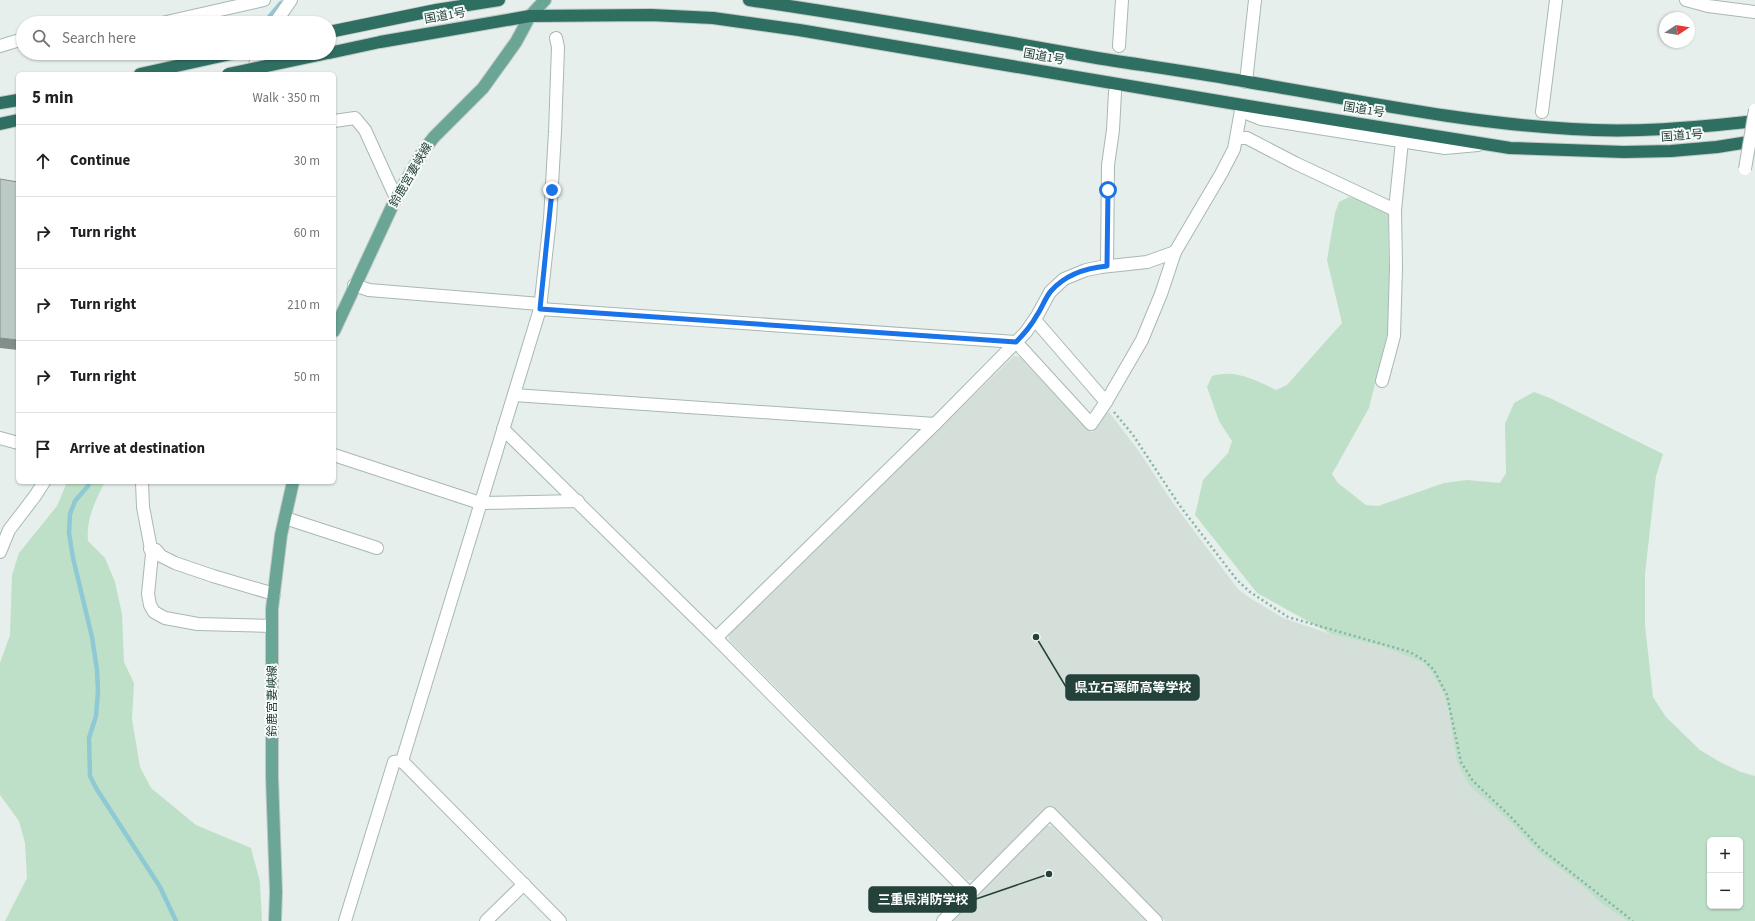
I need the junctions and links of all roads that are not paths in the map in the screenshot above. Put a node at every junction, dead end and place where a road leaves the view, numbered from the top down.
1 (264, 0) edge
2 (291, 0) edge
3 (499, 0) edge
4 (545, 0) edge
5 (749, 0) edge
6 (1122, 0) edge
7 (1255, 0) edge
8 (1556, 0) edge
9 (1686, 0) edge
10 (1755, 12) edge
11 (193, 16) edge
12 (280, 16) edge
13 (530, 16) junction
14 (336, 30) edge
15 (556, 38) dead end
16 (16, 41) edge
17 (0, 46) edge
18 (1119, 46) dead end
19 (336, 51) edge
20 (203, 60) edge
21 (257, 60) edge
22 (295, 60) edge
23 (149, 72) edge
24 (238, 72) edge
25 (253, 72) edge
26 (1246, 82) junction
27 (1115, 92) dead end
28 (16, 100) edge
29 (0, 103) edge
30 (1242, 108) junction
31 (1755, 110) edge
32 (1542, 112) dead end
33 (16, 120) edge
34 (336, 121) edge
35 (1755, 121) edge
36 (0, 124) edge
37 (1237, 138) junction
38 (1755, 141) edge
39 (1402, 142) junction
40 (1483, 144) junction
41 (1745, 169) dead end
42 (396, 198) junction
43 (1395, 210) junction
44 (1175, 252) junction
45 (1107, 266) junction
46 (354, 285) junction
47 (540, 306) junction
48 (1035, 320) junction
49 (336, 326) edge
50 (1016, 342) junction
51 (1382, 381) dead end
52 (514, 395) junction
53 (1106, 402) junction
54 (935, 424) junction
55 (503, 429) junction
56 (0, 438) edge
57 (16, 442) edge
58 (336, 456) edge
59 (43, 484) edge
60 (142, 484) edge
61 (293, 484) edge
62 (578, 501) junction
63 (480, 503) junction
64 (285, 518) junction
65 (4, 529) edge
66 (377, 548) dead end
67 (150, 549) junction
68 (0, 552) edge
69 (274, 594) junction
70 (272, 626) junction
71 (716, 638) junction
72 (402, 761) junction
73 (524, 884) junction
74 (970, 894) junction
75 (275, 921) edge
76 (344, 921) edge
77 (486, 921) edge
78 (560, 921) edge
79 (943, 921) edge
80 (1156, 921) edge

1 - 11 street
2 - 12 street
3 - 14 highway, 国道1号
4 - 13 main road, 鈴鹿宮妻峡線
5 - 26 highway, 国道1号
6 - 18 street
7 - 26 street
8 - 32 street
9 - 10 street
13 - 19 highway, 国道1号
13 - 30 highway, 国道1号
13 - 42 main road, 鈴鹿宮妻峡線
15 - 47 street
16 - 17 street
20 - 23 highway
21 - 25 street
22 - 24 highway, 国道1号, bridge
26 - 35 highway, 国道1号
27 - 45 street
28 - 29 highway
30 - 37 street
30 - 39 street
30 - 40 highway, 国道1号
31 - 41 street, bridge
33 - 36 highway
34 - 42 street
37 - 43 street
37 - 44 street
38 - 40 highway, 国道1号
39 - 40 street
39 - 43 street
42 - 46 main road, 鈴鹿宮妻峡線
43 - 51 street
44 - 45 street
44 - 53 street
45 - 48 street
46 - 47 street
46 - 49 main road, 鈴鹿宮妻峡線
47 - 50 street
47 - 52 street
48 - 50 street
48 - 53 street
50 - 53 street
50 - 54 street
52 - 54 street
52 - 55 street
54 - 71 street
55 - 62 street
55 - 63 street
56 - 57 street
58 - 63 street
59 - 65 street
60 - 67 street
61 - 64 main road, 鈴鹿宮妻峡線
62 - 63 street
62 - 71 street
63 - 72 street
64 - 66 street
64 - 69 main road, 鈴鹿宮妻峡線
65 - 68 street
67 - 69 street
67 - 70 street
69 - 70 main road, 鈴鹿宮妻峡線
70 - 75 main road, 鈴鹿宮妻峡線
71 - 74 street
72 - 73 street
72 - 76 street
73 - 77 street
73 - 78 street
74 - 79 street
74 - 80 street

